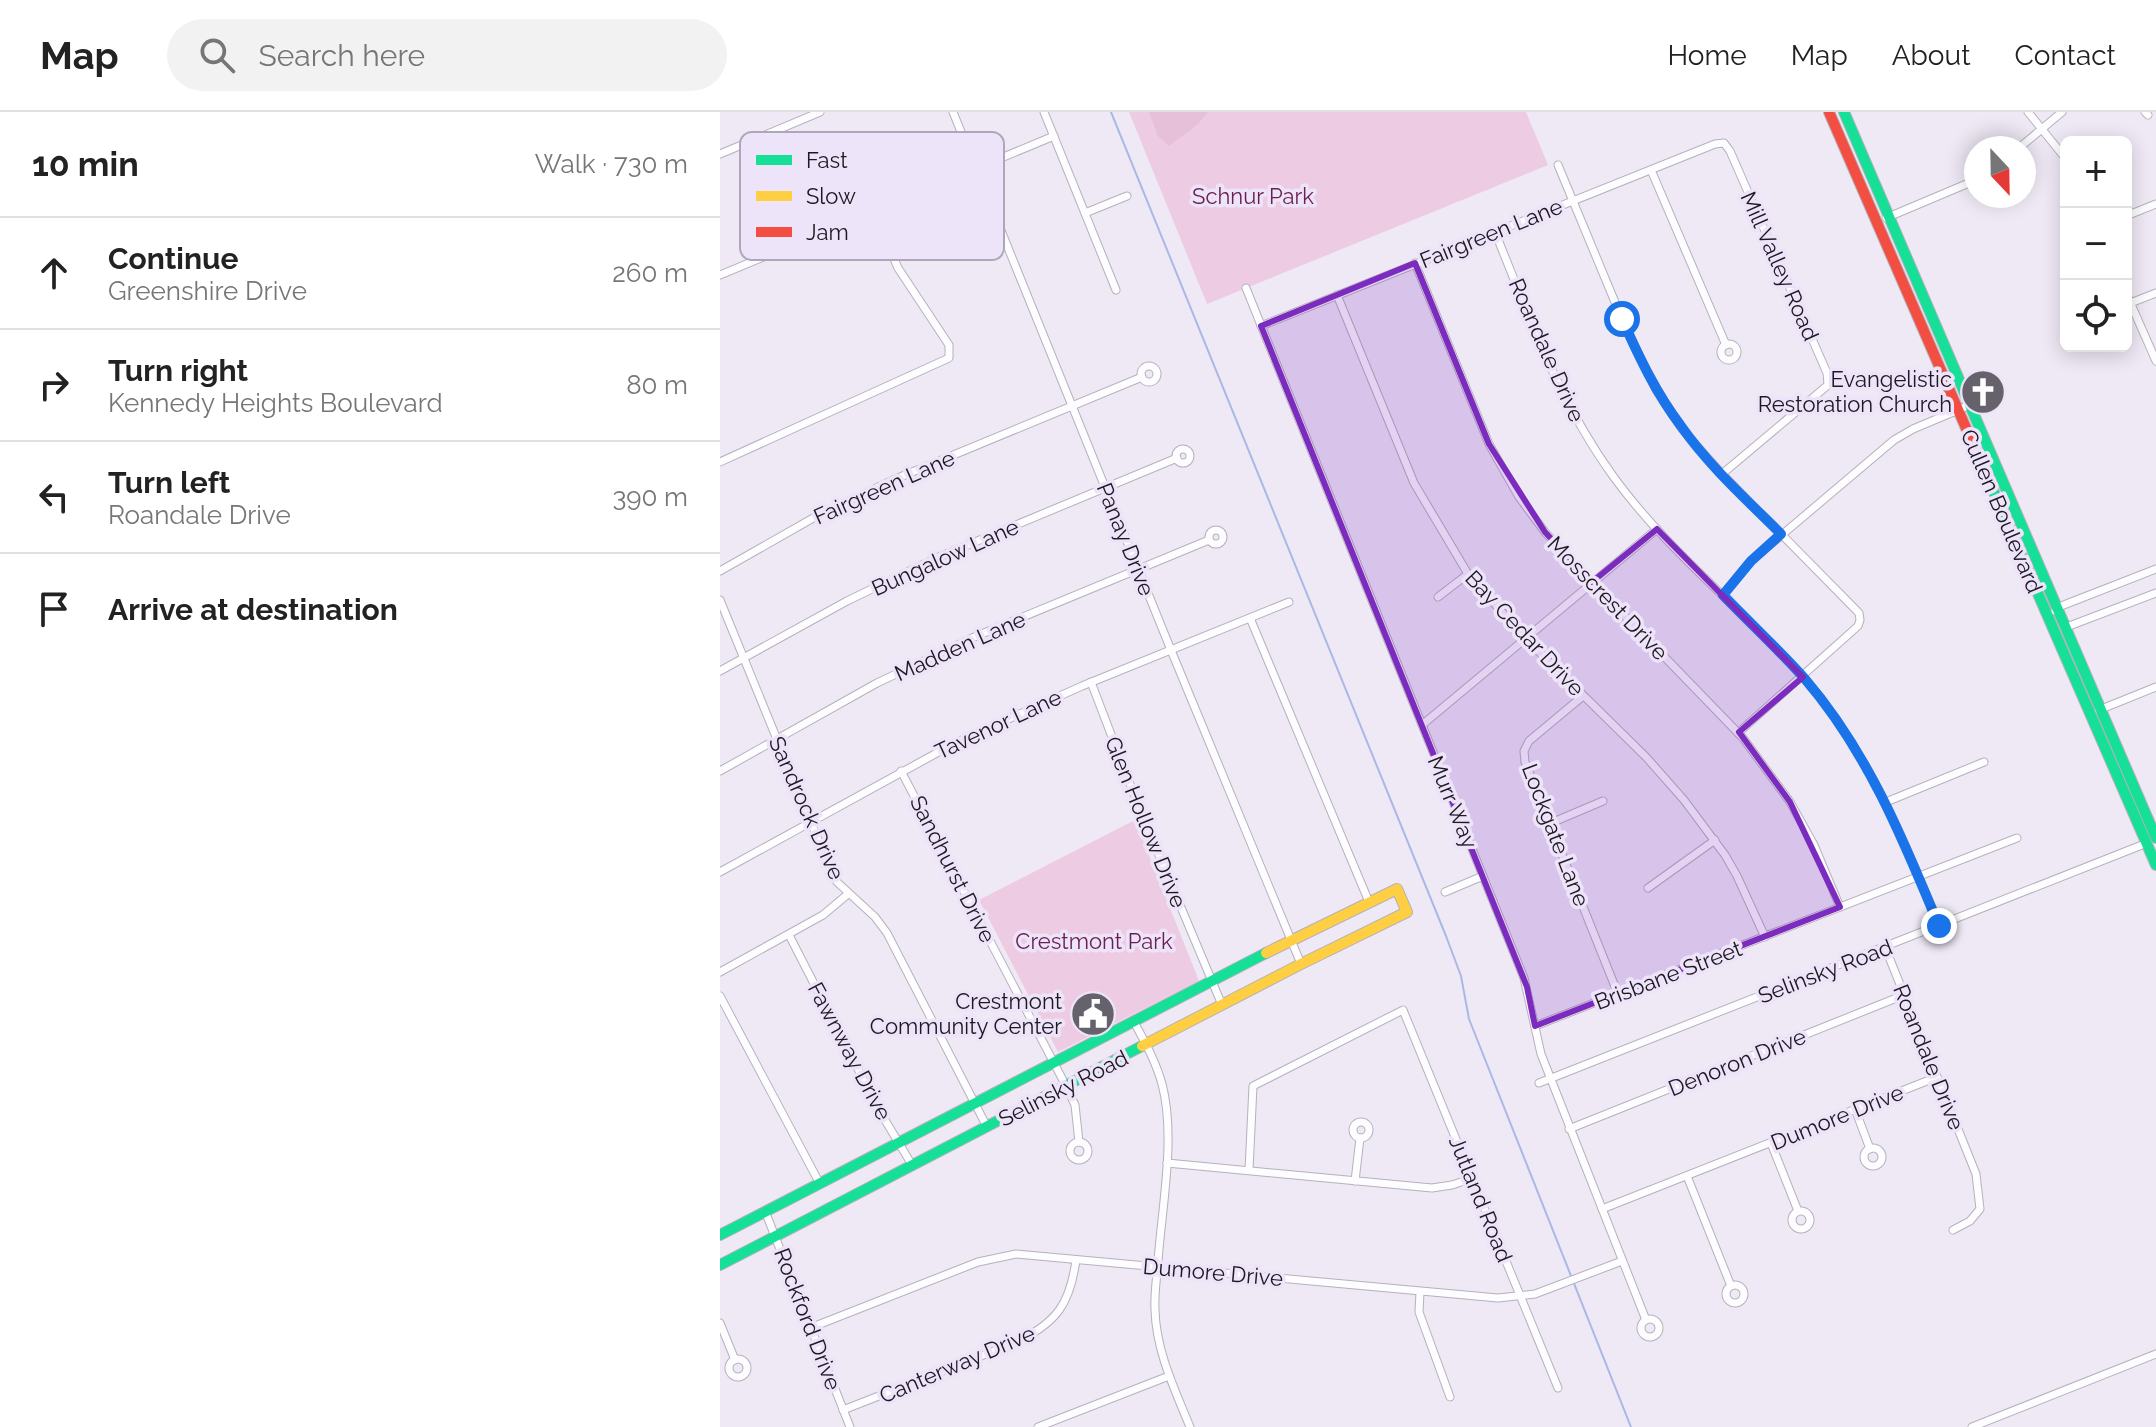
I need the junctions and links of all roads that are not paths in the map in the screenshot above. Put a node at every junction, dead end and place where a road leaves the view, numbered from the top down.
1 (820, 112) edge
2 (953, 112) edge
3 (1044, 112) edge
4 (1829, 112) edge
5 (1844, 112) edge
6 (2028, 112) edge
7 (2062, 112) edge
8 (2042, 129) junction
9 (772, 132) edge
10 (962, 132) edge
11 (1054, 136) junction
12 (2034, 136) edge
13 (1720, 144) joint
14 (740, 146) edge
15 (2060, 152) edge
16 (720, 154) edge
17 (1004, 157) edge
18 (1558, 165) dead end
19 (1651, 170) junction
20 (1964, 185) edge
21 (1127, 196) dead end
22 (1574, 201) junction
23 (2156, 204) edge
24 (1085, 213) junction
25 (2132, 214) edge
26 (1888, 217) junction
27 (1877, 222) junction
28 (1495, 232) junction
29 (1004, 235) edge
30 (757, 260) edge
31 (895, 260) edge
32 (1415, 263) junction
33 (720, 275) edge
34 (1246, 288) dead end
35 (1116, 290) dead end
36 (2156, 293) edge
37 (1337, 295) junction
38 (2132, 302) edge
39 (2132, 312) edge
40 (1925, 318) junction
41 (1261, 326) junction
42 (1726, 345) dead end
43 (2156, 361) edge
44 (1142, 377) dead end
45 (1073, 405) junction
46 (1964, 407) junction
47 (1177, 458) dead end
48 (721, 461) edge
49 (1722, 474) junction
50 (1105, 487) junction
51 (2004, 502) junction
52 (1657, 529) junction
53 (1781, 534) junction
54 (1209, 540) dead end
55 (1138, 569) junction
56 (2156, 569) edge
57 (720, 571) edge
58 (1360, 571) junction
59 (1468, 574) junction
60 (1350, 575) dead end
61 (1592, 582) junction
62 (2156, 593) edge
63 (1723, 595) junction
64 (1438, 597) dead end
65 (720, 600) edge
66 (1289, 602) dead end
67 (2056, 608) junction
68 (1250, 618) junction
69 (2049, 622) junction
70 (2064, 629) junction
71 (1525, 638) junction
72 (1171, 650) junction
73 (744, 658) junction
74 (720, 671) edge
75 (1803, 677) junction
76 (1091, 682) junction
77 (2156, 687) edge
78 (1583, 696) junction
79 (2101, 709) junction
80 (2089, 713) junction
81 (1422, 725) junction
82 (1738, 733) junction
83 (776, 740) junction
84 (1984, 762) dead end
85 (720, 771) edge
86 (901, 771) junction
87 (2123, 775) junction
88 (1603, 801) dead end
89 (1886, 802) junction
90 (812, 822) junction
91 (1551, 823) junction
92 (2017, 838) dead end
93 (1715, 840) junction
94 (2153, 841) edge
95 (2156, 865) edge
96 (720, 872) edge
97 (1483, 876) junction
98 (1919, 877) junction
99 (1648, 888) dead end
100 (1445, 892) dead end
101 (848, 894) junction
102 (1369, 902) junction
103 (1840, 907) junction
104 (1939, 926) junction
105 (789, 935) junction
106 (1765, 937) junction
107 (1290, 941) junction
108 (1885, 947) junction
109 (1301, 964) junction
110 (720, 972) edge
111 (1212, 982) junction
112 (1618, 994) junction
113 (1904, 995) junction
114 (720, 996) edge
115 (1222, 1005) junction
116 (1134, 1022) junction
117 (1535, 1026) junction
118 (1147, 1045) junction
119 (1053, 1064) junction
120 (1937, 1077) junction
121 (1550, 1079) junction
122 (1539, 1083) dead end
123 (1066, 1086) junction
124 (974, 1104) junction
125 (1855, 1109) junction
126 (987, 1127) junction
127 (1569, 1129) junction
128 (1360, 1138) dead end
129 (899, 1141) junction
130 (1079, 1142) dead end
131 (1771, 1143) junction
132 (1870, 1149) dead end
133 (1167, 1163) junction
134 (912, 1165) junction
135 (1249, 1170) junction
136 (1687, 1176) junction
137 (1473, 1178) junction
138 (1355, 1181) junction
139 (820, 1184) junction
140 (1602, 1209) junction
141 (765, 1211) junction
142 (1798, 1211) dead end
143 (1953, 1230) dead end
144 (720, 1235) edge
145 (775, 1236) junction
146 (1076, 1260) junction
147 (1622, 1261) junction
148 (720, 1265) edge
149 (1158, 1267) junction
150 (1731, 1286) dead end
151 (1420, 1292) junction
152 (1521, 1297) junction
153 (1646, 1320) dead end
154 (720, 1323) edge
155 (810, 1328) junction
156 (2156, 1354) edge
157 (735, 1360) dead end
158 (1169, 1376) junction
159 (1558, 1388) dead end
160 (1450, 1397) dead end
161 (843, 1410) junction
162 (850, 1427) edge
163 (1038, 1427) edge
164 (1190, 1427) edge
165 (1972, 1427) edge

1 - 9 street
2 - 10 street, Panay Drive
3 - 11 street
4 - 27 street, Cullen Boulevard
5 - 26 street, Cullen Boulevard
6 - 8 street
7 - 8 street
8 - 12 street
8 - 15 street
11 - 17 street
11 - 24 street
13 - 19 street, Fairgreen Lane
13 - 49 street, Mill Valley Road
14 - 16 street
18 - 22 street
19 - 22 street, Fairgreen Lane
19 - 42 street
20 - 26 street
21 - 24 street
22 - 28 street, Fairgreen Lane
22 - 49 street
23 - 25 street
24 - 35 street
26 - 27 street
26 - 40 street, Cullen Boulevard
27 - 40 street, Cullen Boulevard
28 - 32 street, Fairgreen Lane
28 - 52 street, Roandale Drive
29 - 45 street, Panay Drive
30 - 33 street
31 - 48 street
32 - 37 street, Fairgreen Lane
32 - 61 street, Mosscrest Drive
34 - 41 street, Murr Way
36 - 38 street
37 - 41 street, Fairgreen Lane
37 - 59 street, Bay Cedar Drive
39 - 43 street
40 - 46 street, Cullen Boulevard
41 - 58 street, Murr Way
44 - 45 street, Fairgreen Lane
45 - 50 street, Panay Drive
45 - 57 street, Fairgreen Lane
46 - 51 street, Cullen Boulevard
46 - 53 street
47 - 50 street, Bungalow Lane
49 - 53 street
50 - 55 street, Panay Drive
50 - 73 street, Bungalow Lane
51 - 67 street, Cullen Boulevard
51 - 69 street, Cullen Boulevard
52 - 61 street
52 - 63 street, Roandale Drive
53 - 63 street
53 - 75 street
54 - 55 street, Madden Lane
55 - 72 street, Panay Drive
55 - 83 street, Madden Lane
56 - 67 street
58 - 60 street
58 - 81 street, Murr Way
59 - 64 street
59 - 71 street, Bay Cedar Drive
61 - 71 street
61 - 82 street, Mosscrest Drive
62 - 70 street
63 - 75 street, Roandale Drive
65 - 73 street, Sandrock Drive
66 - 68 street, Tavenor Lane
67 - 69 street
67 - 70 street, Cullen Boulevard
68 - 72 street, Tavenor Lane
68 - 102 street
69 - 70 street
69 - 80 street, Cullen Boulevard
70 - 79 street, Cullen Boulevard
71 - 78 street, Bay Cedar Drive
71 - 81 street
72 - 76 street, Tavenor Lane
72 - 107 street, Panay Drive
73 - 74 street, Bungalow Lane
73 - 83 street, Sandrock Drive
75 - 82 street
75 - 89 street, Roandale Drive
76 - 86 street, Tavenor Lane
76 - 111 street, Glen Hollow Drive
77 - 79 street
78 - 91 street, Lockgate Lane
78 - 93 street, Bay Cedar Drive
79 - 80 street
79 - 87 street, Cullen Boulevard
80 - 87 street, Cullen Boulevard
81 - 97 street, Murr Way
82 - 103 street, Mosscrest Drive
83 - 85 street, Madden Lane
83 - 90 street, Sandrock Drive
84 - 89 street
86 - 90 street, Tavenor Lane
86 - 119 street, Sandhurst Drive
87 - 94 street, Cullen Boulevard
88 - 91 street
89 - 98 street, Roandale Drive
90 - 96 street, Tavenor Lane
90 - 101 street, Sandrock Drive
91 - 112 street, Lockgate Lane
92 - 98 street, Brisbane Street
93 - 99 street
93 - 106 street, Bay Cedar Drive
94 - 95 street, Cullen Boulevard
94 - 104 street, Selinsky Road
97 - 100 street
97 - 117 street, Murr Way
98 - 103 street, Brisbane Street
98 - 104 street, Roandale Drive
101 - 105 street
101 - 124 street, Sandrock Drive
102 - 107 street, Selinsky Road
102 - 109 street, Selinsky Road
103 - 106 street, Brisbane Street
104 - 108 street, Selinsky Road
105 - 110 street
105 - 129 street, Fawnway Drive
106 - 112 street, Brisbane Street
107 - 109 street, Panay Drive
107 - 111 street, Selinsky Road
108 - 113 street, Roandale Drive
108 - 121 street, Selinsky Road
109 - 115 street, Selinsky Road
111 - 115 street, Glen Hollow Drive
111 - 116 street, Selinsky Road
112 - 117 street, Brisbane Street
113 - 120 street, Roandale Drive
113 - 127 street, Denoron Drive
114 - 139 street
115 - 118 street, Selinsky Road
116 - 118 street
116 - 119 street, Selinsky Road
117 - 121 street, Murr Way
118 - 123 street, Selinsky Road
118 - 133 street
119 - 123 street, Sandhurst Drive
119 - 124 street, Selinsky Road
120 - 125 street, Dumore Drive
120 - 143 street, Roandale Drive
121 - 122 street, Selinsky Road
121 - 127 street, Murr Way
123 - 126 street, Selinsky Road
123 - 130 street, Sandhurst Drive
124 - 126 street, Sandrock Drive
124 - 129 street, Selinsky Road
125 - 131 street, Dumore Drive
125 - 132 street
126 - 134 street, Selinsky Road
127 - 140 street, Murr Way
128 - 138 street
129 - 134 street, Fawnway Drive
129 - 139 street, Selinsky Road
131 - 136 street, Dumore Drive
131 - 142 street
133 - 135 street
133 - 149 street
134 - 145 street, Selinsky Road
135 - 137 street, Jutland Road
135 - 138 street
136 - 140 street, Dumore Drive
136 - 150 street
137 - 138 street
137 - 152 street, Jutland Road
139 - 141 street, Selinsky Road
140 - 147 street, Murr Way
141 - 144 street, Selinsky Road
141 - 145 street, Rockford Drive
145 - 148 street, Selinsky Road
145 - 155 street, Rockford Drive
146 - 149 street, Dumore Drive
146 - 155 street, Dumore Drive
146 - 161 street, Canterway Drive
147 - 152 street, Dumore Drive
147 - 153 street, Murr Way
149 - 151 street, Dumore Drive
149 - 158 street
151 - 152 street, Dumore Drive
151 - 160 street
152 - 159 street, Jutland Road
154 - 157 street
155 - 161 street, Rockford Drive
156 - 165 street
158 - 163 street
158 - 164 street
161 - 162 street, Rockford Drive

